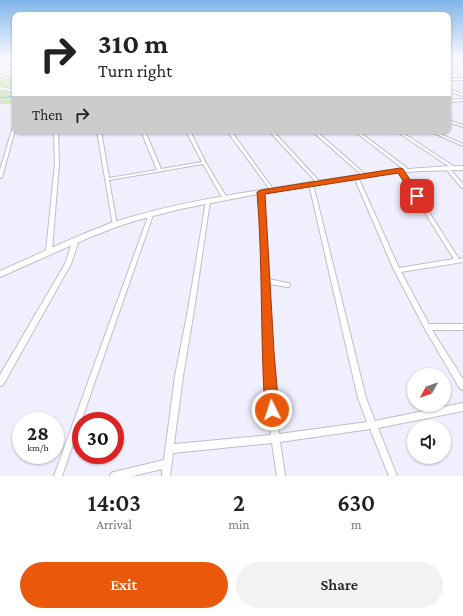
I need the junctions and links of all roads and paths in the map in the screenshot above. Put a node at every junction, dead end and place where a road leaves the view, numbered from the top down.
1 (0, 88) edge
2 (12, 89) edge
3 (9, 90) junction
4 (12, 90) edge
5 (451, 91) edge
6 (463, 95) edge
7 (463, 100) edge
8 (451, 101) edge
9 (451, 122) edge
10 (463, 126) edge
11 (12, 134) edge
12 (56, 134) edge
13 (100, 134) edge
14 (144, 134) edge
15 (190, 134) edge
16 (231, 134) edge
17 (273, 134) edge
18 (317, 134) edge
19 (360, 134) edge
20 (403, 134) edge
21 (438, 134) edge
22 (463, 145) edge
23 (204, 163) junction
24 (446, 167) junction
25 (454, 168) junction
26 (463, 168) edge
27 (159, 170) junction
28 (403, 170) junction
29 (364, 175) junction
30 (0, 177) edge
31 (356, 177) junction
32 (108, 180) junction
33 (319, 183) junction
34 (311, 184) junction
35 (463, 187) edge
36 (272, 190) junction
37 (261, 192) junction
38 (225, 198) junction
39 (208, 201) junction
40 (151, 215) junction
41 (115, 225) junction
42 (76, 240) junction
43 (49, 251) junction
44 (460, 260) edge
45 (397, 270) junction
46 (0, 274) edge
47 (265, 281) junction
48 (287, 285) dead end
49 (427, 327) junction
50 (463, 327) edge
51 (0, 382) edge
52 (463, 386) edge
53 (463, 407) edge
54 (373, 425) junction
55 (274, 438) junction
56 (170, 449) junction
57 (166, 464) junction
58 (58, 476) edge
59 (114, 476) edge
60 (166, 476) edge
61 (281, 476) edge
62 (393, 476) edge

1 - 3 street
2 - 3 street
3 - 4 street
5 - 6 street
7 - 8 street
9 - 10 street
11 - 30 street
12 - 43 street
13 - 32 street
14 - 27 street
15 - 23 street
16 - 36 street
17 - 33 street
18 - 29 street
19 - 28 street
20 - 25 street
21 - 22 street
23 - 27 street
23 - 38 street
24 - 25 street
24 - 28 street
24 - 35 street
25 - 26 street
27 - 32 street
28 - 29 street
28 - 44 street
29 - 31 street
31 - 33 street
31 - 45 street
32 - 41 street
33 - 34 street
34 - 36 street
34 - 54 street
36 - 37 street
37 - 38 street
37 - 47 street
38 - 39 street
39 - 40 street
39 - 56 street
40 - 41 street
40 - 58 street
41 - 42 street
42 - 43 street
42 - 51 street
43 - 46 street
44 - 45 street
45 - 49 street
47 - 48 street
47 - 55 street
49 - 50 street
49 - 52 street
53 - 54 street
54 - 55 street
54 - 62 street
55 - 56 street
55 - 61 street
56 - 57 street
57 - 59 street
57 - 60 street

